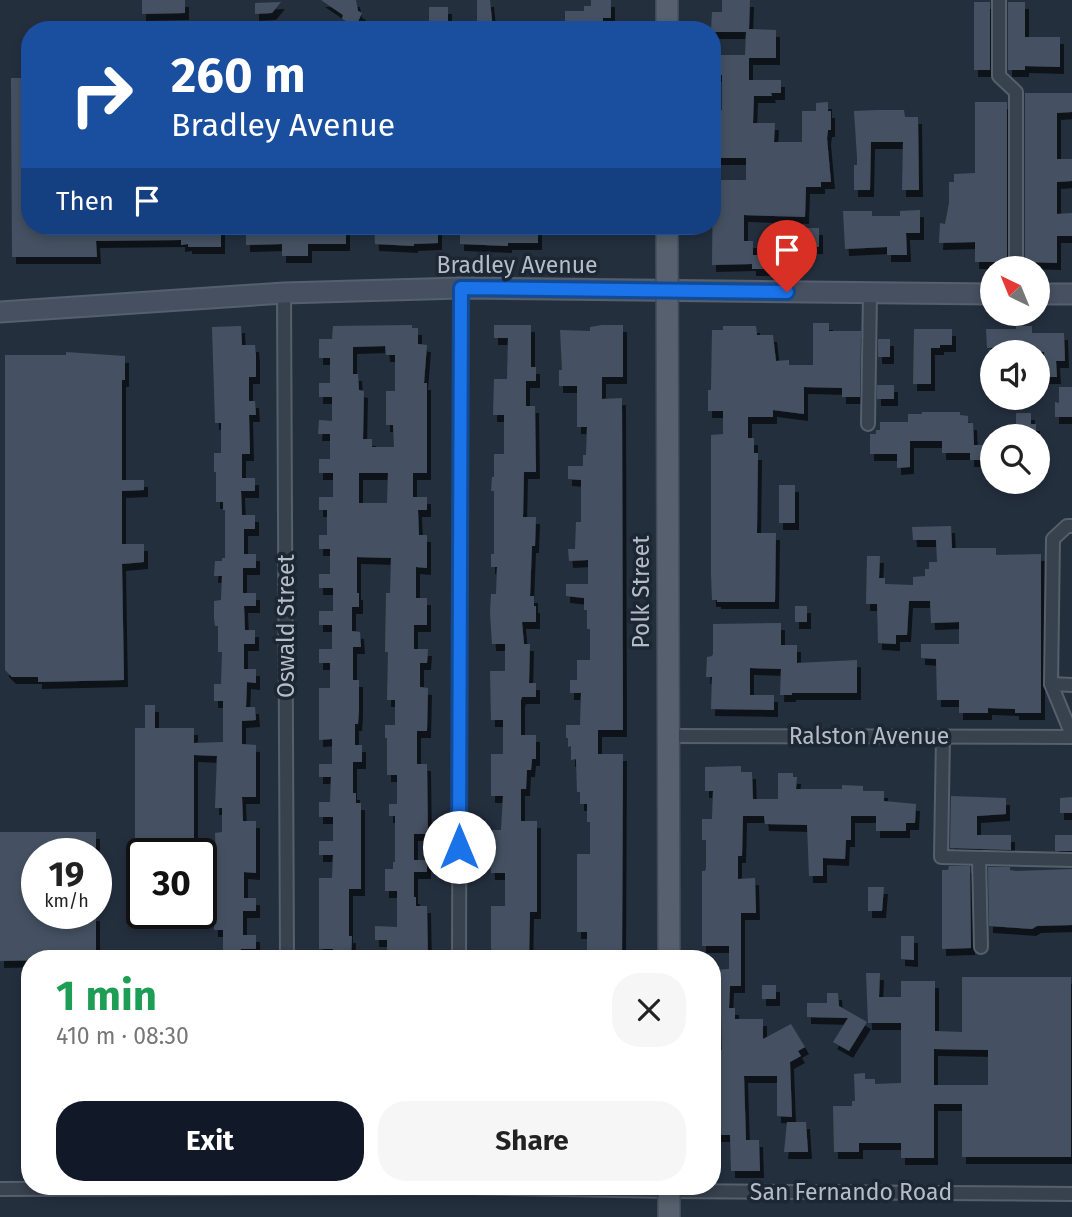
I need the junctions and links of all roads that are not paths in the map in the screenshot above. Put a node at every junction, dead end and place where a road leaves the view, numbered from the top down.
1 (667, 0) edge
2 (999, 0) edge
3 (667, 21) edge
4 (667, 235) edge
5 (1016, 256) edge
6 (461, 288) junction
7 (666, 291) junction
8 (284, 293) junction
9 (870, 293) junction
10 (980, 294) edge
11 (1050, 294) edge
12 (1072, 294) edge
13 (0, 312) edge
14 (868, 424) dead end
15 (1072, 526) edge
16 (1052, 684) junction
17 (1072, 685) edge
18 (667, 736) junction
19 (1072, 736) edge
20 (943, 737) junction
21 (979, 858) junction
22 (1072, 860) edge
23 (981, 947) dead end
24 (288, 950) edge
25 (459, 950) edge
26 (669, 950) edge
27 (0, 1189) edge
28 (21, 1189) edge
29 (721, 1190) edge
30 (1072, 1194) edge
31 (669, 1195) edge
32 (669, 1217) edge

1 - 3 main road
2 - 5 street
4 - 7 main road, Polk Street
6 - 7 street, Bradley Avenue
6 - 8 street, Bradley Avenue
6 - 25 street
7 - 9 street, Bradley Avenue
7 - 18 main road, Polk Street
8 - 13 street, Bradley Avenue
8 - 24 street, Oswald Street
9 - 10 street, Bradley Avenue
9 - 14 street
11 - 12 street
15 - 16 street
16 - 17 street
16 - 19 street
18 - 20 street, Ralston Avenue
18 - 26 main road, Polk Street
19 - 20 street, Ralston Avenue
20 - 21 street
21 - 22 street
21 - 23 street
27 - 28 street, San Fernando Road
29 - 30 street, San Fernando Road
31 - 32 main road

